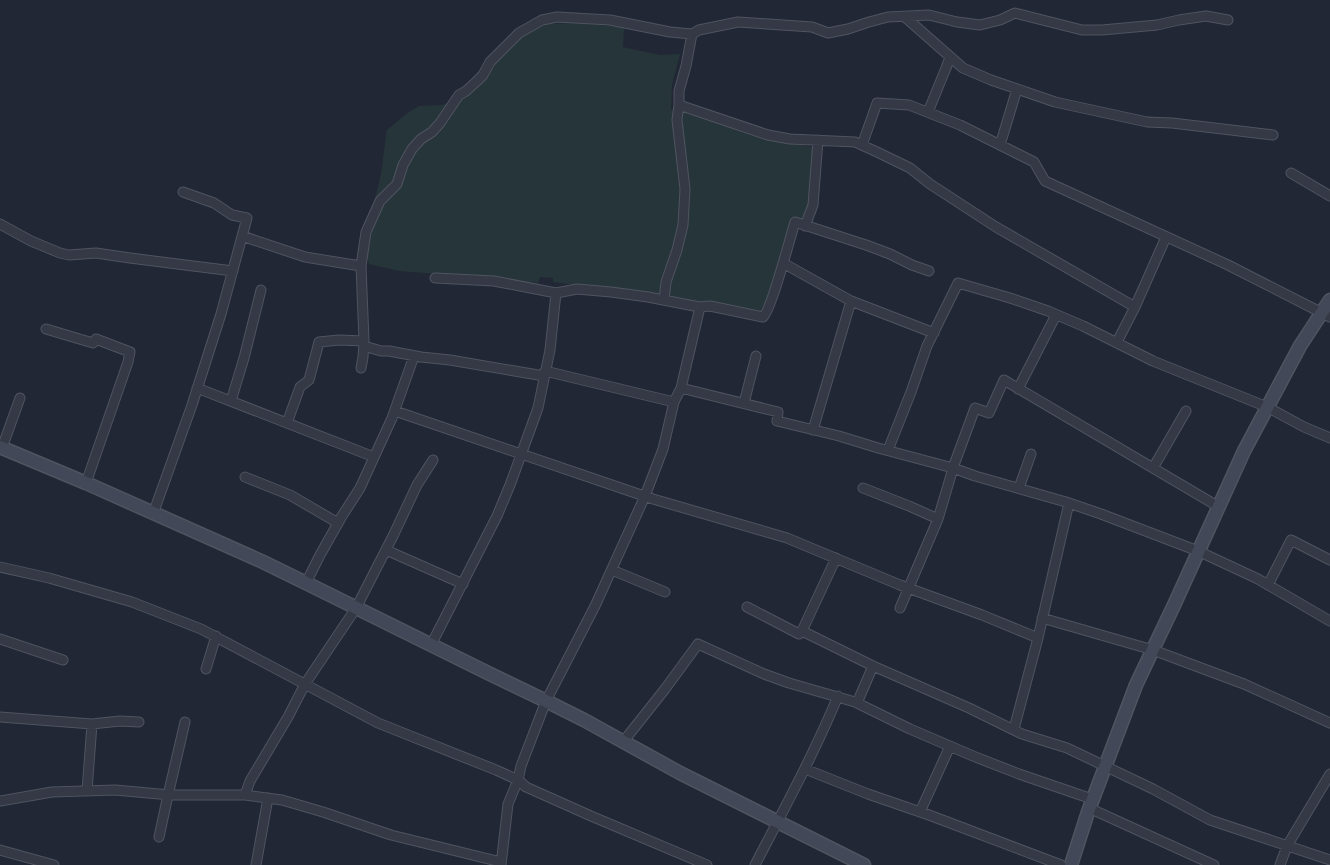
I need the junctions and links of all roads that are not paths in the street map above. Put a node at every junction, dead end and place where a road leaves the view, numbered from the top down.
1 (905, 16) junction
2 (1228, 20) dead end
3 (692, 34) junction
4 (950, 57) junction
5 (1017, 89) junction
6 (679, 105) junction
7 (928, 112) junction
8 (1273, 135) dead end
9 (818, 140) junction
10 (862, 145) junction
11 (1000, 145) junction
12 (1291, 173) dead end
13 (183, 192) dead end
14 (1330, 196) edge
15 (1, 225) edge
16 (805, 226) junction
17 (0, 235) edge
18 (242, 236) junction
19 (1166, 237) junction
20 (783, 263) junction
21 (361, 266) junction
22 (233, 270) junction
23 (929, 271) dead end
24 (435, 278) dead end
25 (261, 290) dead end
26 (556, 293) junction
27 (664, 300) junction
28 (1330, 300) edge
29 (851, 301) junction
30 (700, 307) junction
31 (1135, 307) junction
32 (1056, 315) junction
33 (1326, 315) edge
34 (46, 329) dead end
35 (934, 333) junction
36 (1117, 342) junction
37 (364, 344) junction
38 (414, 356) junction
39 (756, 356) dead end
40 (361, 368) dead end
41 (545, 374) junction
42 (198, 388) junction
43 (681, 388) junction
44 (1018, 389) junction
45 (20, 398) dead end
46 (231, 401) junction
47 (674, 402) junction
48 (744, 403) junction
49 (1267, 408) junction
50 (395, 411) junction
51 (1186, 411) dead end
52 (287, 423) junction
53 (813, 430) junction
54 (1330, 438) edge
55 (1, 448) edge
56 (888, 450) junction
57 (1031, 454) dead end
58 (521, 455) junction
59 (374, 457) junction
60 (433, 460) dead end
61 (953, 468) junction
62 (1153, 468) junction
63 (245, 476) dead end
64 (86, 484) junction
65 (862, 488) dead end
66 (1018, 488) junction
67 (645, 496) junction
68 (1069, 502) junction
69 (1219, 507) junction
70 (153, 514) junction
71 (938, 520) junction
72 (338, 522) junction
73 (386, 550) junction
74 (1198, 552) junction
75 (836, 558) junction
76 (1330, 560) edge
77 (0, 567) edge
78 (612, 570) junction
79 (306, 583) junction
80 (463, 584) junction
81 (1268, 585) junction
82 (908, 588) junction
83 (664, 592) dead end
84 (747, 607) dead end
85 (356, 608) junction
86 (900, 608) dead end
87 (1042, 618) junction
88 (1330, 622) edge
89 (802, 632) junction
90 (216, 636) junction
91 (1038, 638) junction
92 (0, 639) edge
93 (431, 645) junction
94 (1153, 650) junction
95 (63, 660) dead end
96 (873, 666) junction
97 (206, 669) dead end
98 (304, 684) junction
99 (838, 696) junction
100 (546, 700) junction
101 (857, 702) junction
102 (0, 717) edge
103 (140, 722) dead end
104 (185, 722) dead end
105 (1330, 723) edge
106 (92, 724) junction
107 (1014, 729) junction
108 (623, 742) junction
109 (950, 746) junction
110 (1104, 767) junction
111 (805, 769) junction
112 (1330, 774) edge
113 (518, 780) junction
114 (86, 791) junction
115 (168, 795) junction
116 (245, 795) junction
117 (268, 798) junction
118 (0, 802) edge
119 (1091, 803) junction
120 (920, 812) junction
121 (777, 822) junction
122 (159, 837) dead end
123 (1287, 846) junction
124 (0, 850) edge
125 (1330, 860) edge
126 (501, 863) edge
127 (259, 864) edge
128 (54, 865) edge
129 (708, 865) edge
130 (755, 865) edge
131 (864, 865) edge
132 (1070, 865) edge
133 (1214, 865) edge
134 (1280, 865) edge

1 - 2 street
1 - 3 street
1 - 4 street
3 - 6 street
3 - 21 street
4 - 5 street
4 - 7 street
5 - 8 street
5 - 11 street
6 - 9 street
6 - 27 street
7 - 10 street
7 - 11 street
9 - 10 street
9 - 16 street
10 - 31 street
11 - 19 street
12 - 14 street
13 - 18 street
15 - 17 street
15 - 22 street
16 - 20 street
16 - 23 street
18 - 21 street
18 - 22 street
19 - 31 street
19 - 33 street
20 - 29 street
20 - 30 street
21 - 37 street
22 - 42 street
24 - 26 street
25 - 46 street
26 - 27 street
26 - 41 street
27 - 30 street
28 - 33 street
29 - 35 street
29 - 53 street
30 - 43 street
31 - 36 street
32 - 35 street
32 - 36 street
32 - 44 street
33 - 49 street
34 - 64 street
35 - 56 street
36 - 49 street
37 - 38 street
37 - 40 street
37 - 52 street
38 - 41 street
38 - 50 street
39 - 48 street
41 - 47 street
41 - 58 street
42 - 46 street
42 - 70 street
43 - 47 street
43 - 48 street
44 - 61 street
44 - 62 street
45 - 55 street
46 - 52 street
47 - 67 street
48 - 53 street
49 - 54 street
49 - 69 street
50 - 58 street
50 - 59 street
51 - 62 street
52 - 59 street
53 - 56 street
55 - 64 street
56 - 61 street
57 - 66 street
58 - 67 street
58 - 80 street
59 - 72 street
60 - 73 street
61 - 66 street
61 - 71 street
62 - 69 street
63 - 72 street
64 - 70 street
65 - 71 street
66 - 68 street
67 - 75 street
67 - 78 street
68 - 74 street
68 - 87 street
69 - 74 street
70 - 79 street
71 - 82 street
72 - 79 street
73 - 80 street
73 - 85 street
74 - 81 street
74 - 94 street
75 - 82 street
75 - 89 street
76 - 81 street
77 - 90 street
78 - 83 street
78 - 100 street
79 - 85 street
80 - 93 street
81 - 88 street
82 - 86 street
82 - 91 street
84 - 89 street
85 - 93 street
85 - 98 street
87 - 91 street
87 - 94 street
89 - 96 street
90 - 97 street
90 - 98 street
91 - 107 street
92 - 95 street
93 - 100 street
94 - 105 street
94 - 110 street
96 - 101 street
96 - 107 street
98 - 113 street
98 - 116 street
99 - 101 street
99 - 108 street
99 - 111 street
100 - 108 street
100 - 113 street
101 - 109 street
102 - 106 street
103 - 106 street
104 - 115 street
106 - 114 street
107 - 110 street
108 - 121 street
109 - 119 street
109 - 120 street
110 - 119 street
110 - 123 street
111 - 120 street
111 - 121 street
112 - 123 street
113 - 126 street
113 - 129 street
114 - 115 street
114 - 118 street
115 - 116 street
115 - 122 street
116 - 117 street
117 - 126 street
117 - 127 street
119 - 132 street
119 - 133 street
120 - 132 street
121 - 130 street
121 - 131 street
123 - 125 street
123 - 134 street
124 - 128 street

